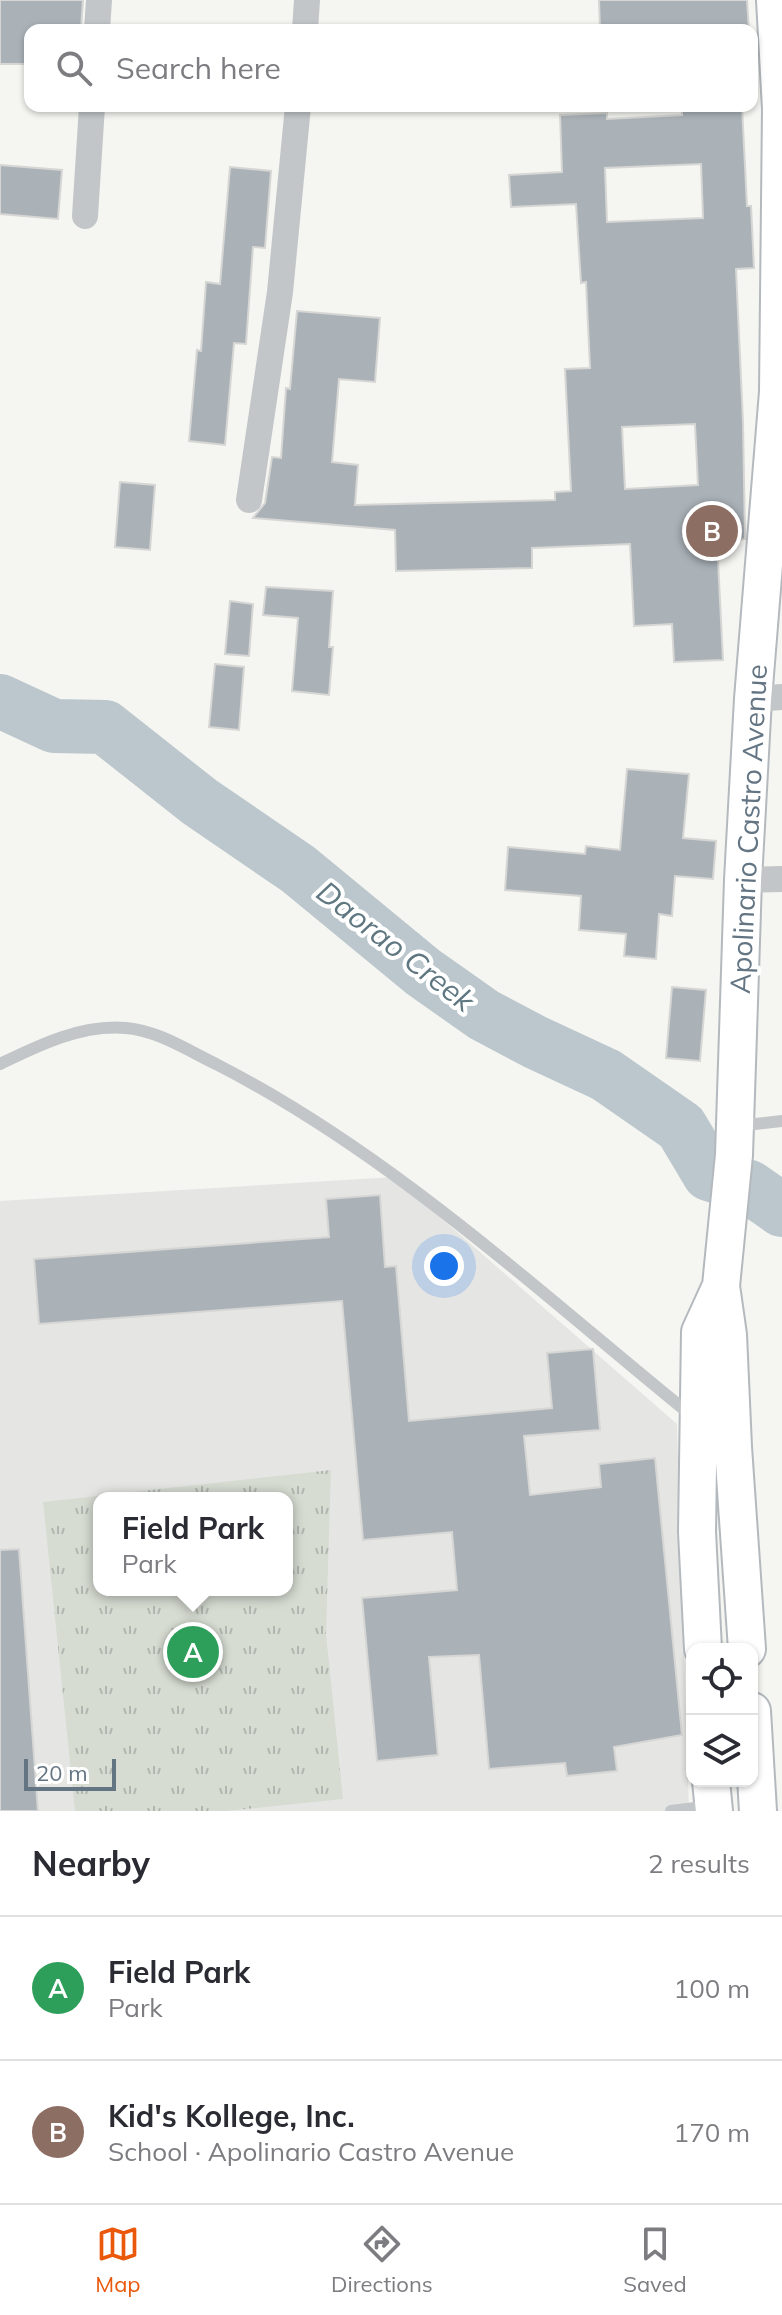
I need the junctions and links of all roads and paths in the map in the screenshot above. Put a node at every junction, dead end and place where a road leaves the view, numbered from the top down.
1 (99, 0) edge
2 (307, 0) edge
3 (775, 0) edge
4 (97, 24) edge
5 (305, 24) edge
6 (92, 112) edge
7 (297, 112) edge
8 (85, 216) dead end
9 (249, 500) dead end
10 (768, 698) edge
11 (782, 879) edge
12 (743, 880) junction
13 (0, 1064) edge
14 (782, 1121) edge
15 (734, 1141) junction
16 (715, 1433) junction
17 (703, 1643) edge
18 (746, 1643) edge
19 (752, 1715) edge
20 (713, 1799) edge
21 (671, 1811) edge
22 (758, 1811) edge

1 - 4 street
2 - 5 street
3 - 10 main road, Apolinario Castro Avenue
6 - 8 street
7 - 9 street
10 - 12 main road, Apolinario Castro Avenue
11 - 12 street
12 - 15 main road, Apolinario Castro Avenue
13 - 16 lane
14 - 15 lane
15 - 16 main road, Apolinario Castro Avenue
16 - 17 main road
16 - 18 main road
19 - 22 main road
20 - 21 lane

